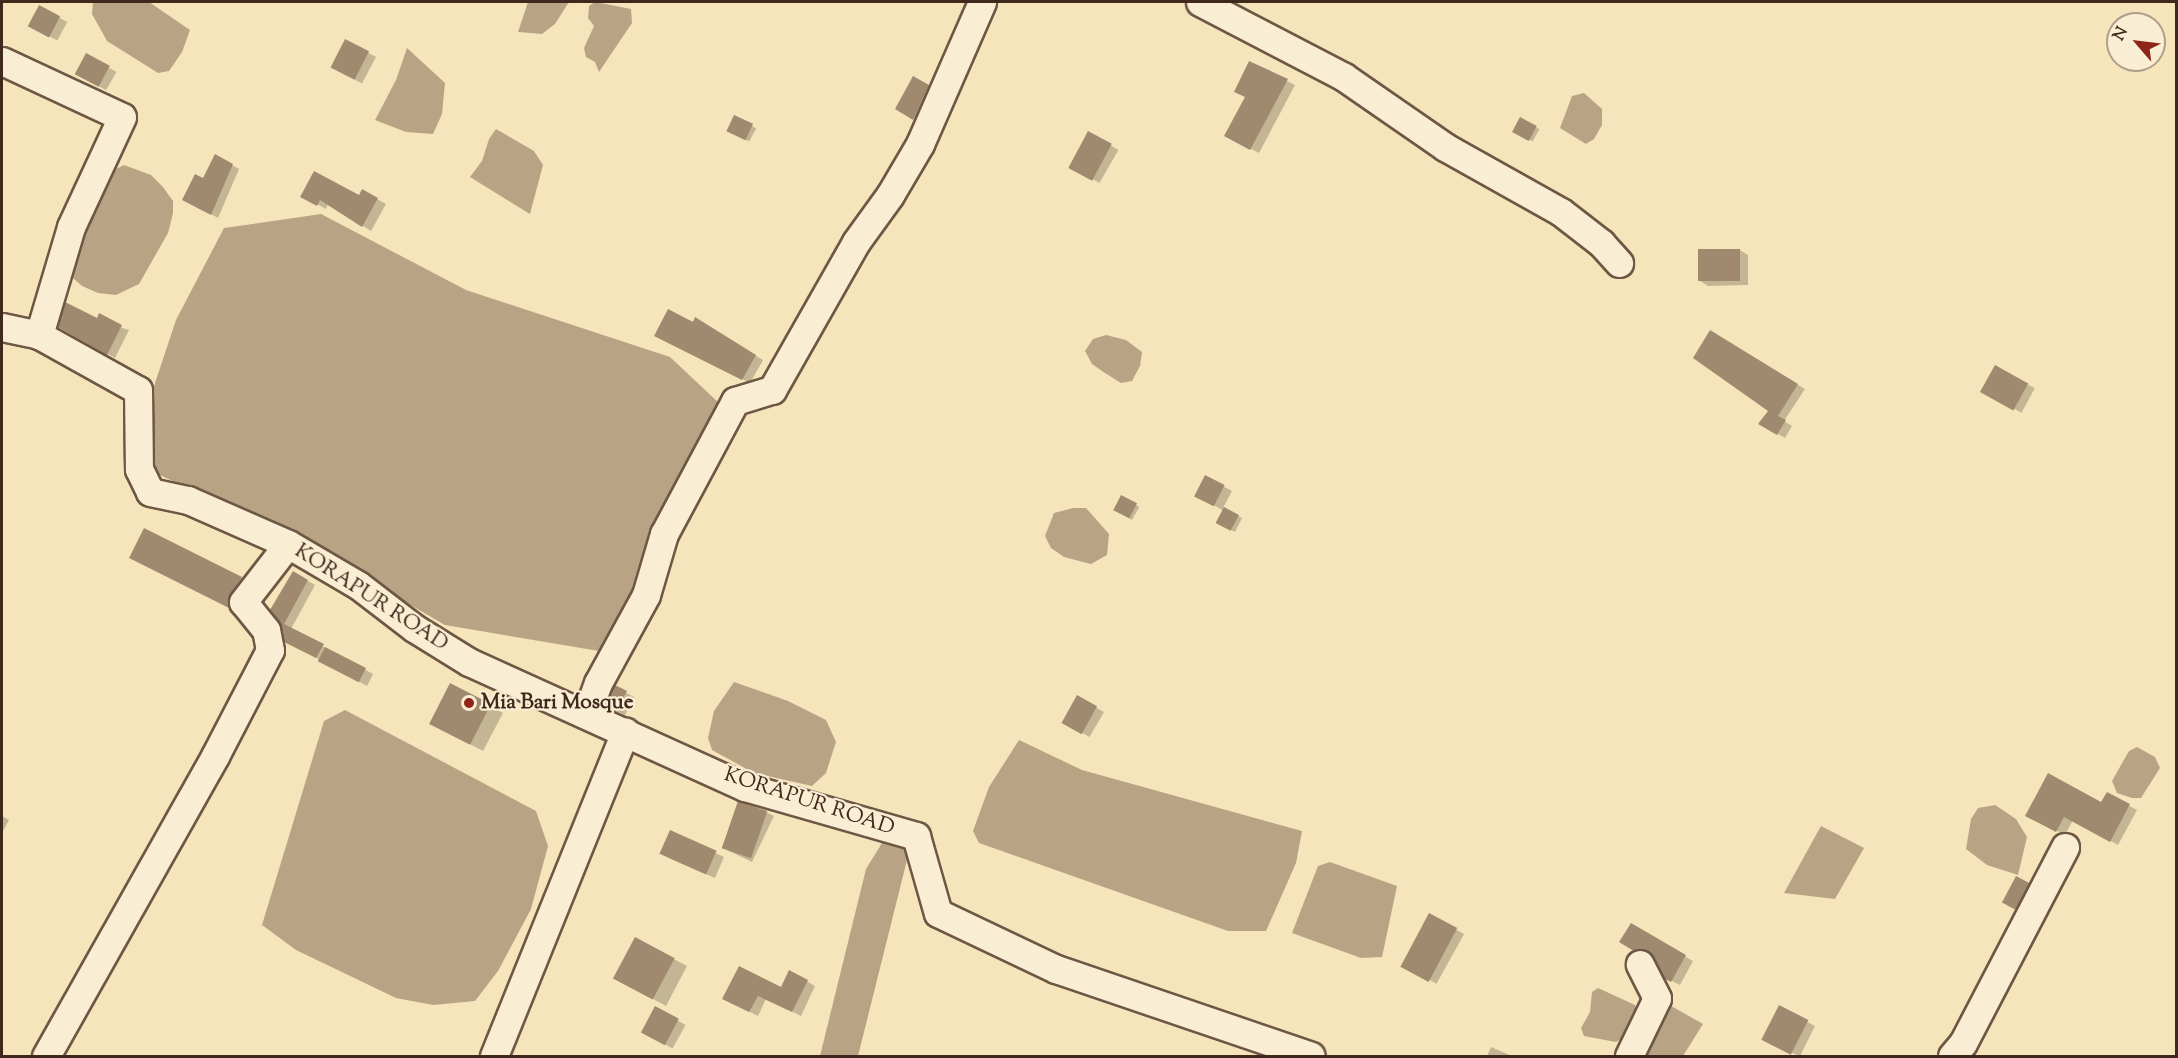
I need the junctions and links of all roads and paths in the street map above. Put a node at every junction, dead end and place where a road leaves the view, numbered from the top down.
1 (982, 2) edge
2 (1200, 2) edge
3 (2, 61) edge
4 (1619, 263) dead end
5 (2, 327) edge
6 (39, 335) junction
7 (288, 544) junction
8 (587, 713) junction
9 (625, 731) junction
10 (2065, 847) dead end
11 (1640, 964) dead end
12 (46, 1056) edge
13 (494, 1056) edge
14 (1311, 1056) edge
15 (1629, 1056) edge
16 (1952, 1056) edge

1 - 8 street
2 - 4 street
3 - 6 street
5 - 6 street, KORAPUR ROAD
6 - 7 street, KORAPUR ROAD
7 - 8 street, KORAPUR ROAD
7 - 12 street
8 - 9 street, KORAPUR ROAD
9 - 13 street
9 - 14 street, KORAPUR ROAD
10 - 16 street
11 - 15 street

